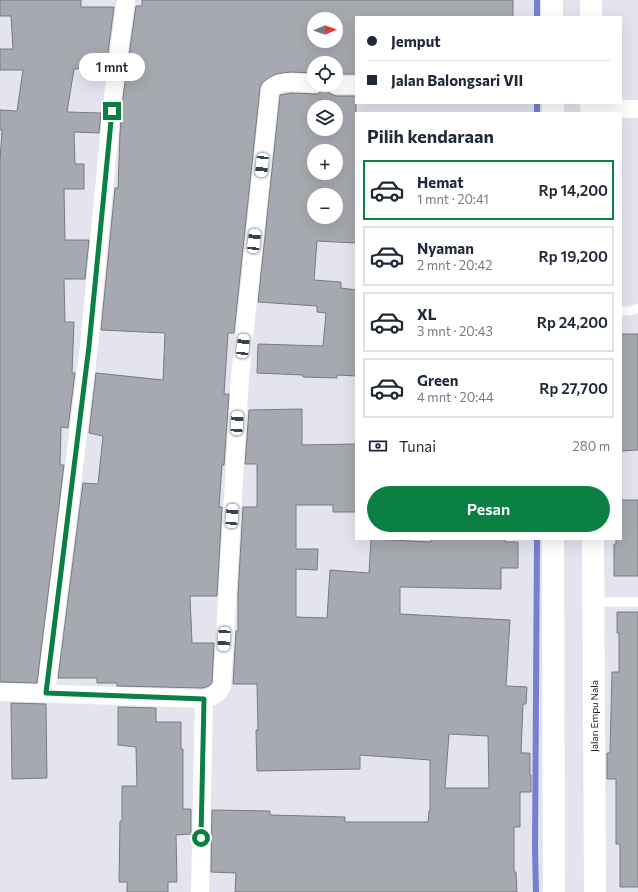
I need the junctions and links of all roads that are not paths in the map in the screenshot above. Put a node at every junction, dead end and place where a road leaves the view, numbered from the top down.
1 (126, 0) edge
2 (552, 0) edge
3 (591, 0) edge
4 (552, 16) edge
5 (591, 16) edge
6 (307, 84) edge
7 (343, 85) edge
8 (355, 86) edge
9 (591, 108) edge
10 (638, 109) edge
11 (638, 308) edge
12 (622, 311) edge
13 (553, 540) edge
14 (593, 540) edge
15 (593, 602) junction
16 (638, 602) edge
17 (0, 692) edge
18 (46, 693) junction
19 (204, 699) junction
20 (200, 892) edge
21 (554, 892) edge
22 (595, 892) edge

1 - 18 street
2 - 4 main road
3 - 5 main road
6 - 19 street
7 - 8 street
9 - 10 street
11 - 12 lane
13 - 21 main road
14 - 15 main road, Jalan Empu Nala
15 - 16 lane
15 - 22 main road, Jalan Empu Nala
17 - 18 street
18 - 19 street
19 - 20 street

